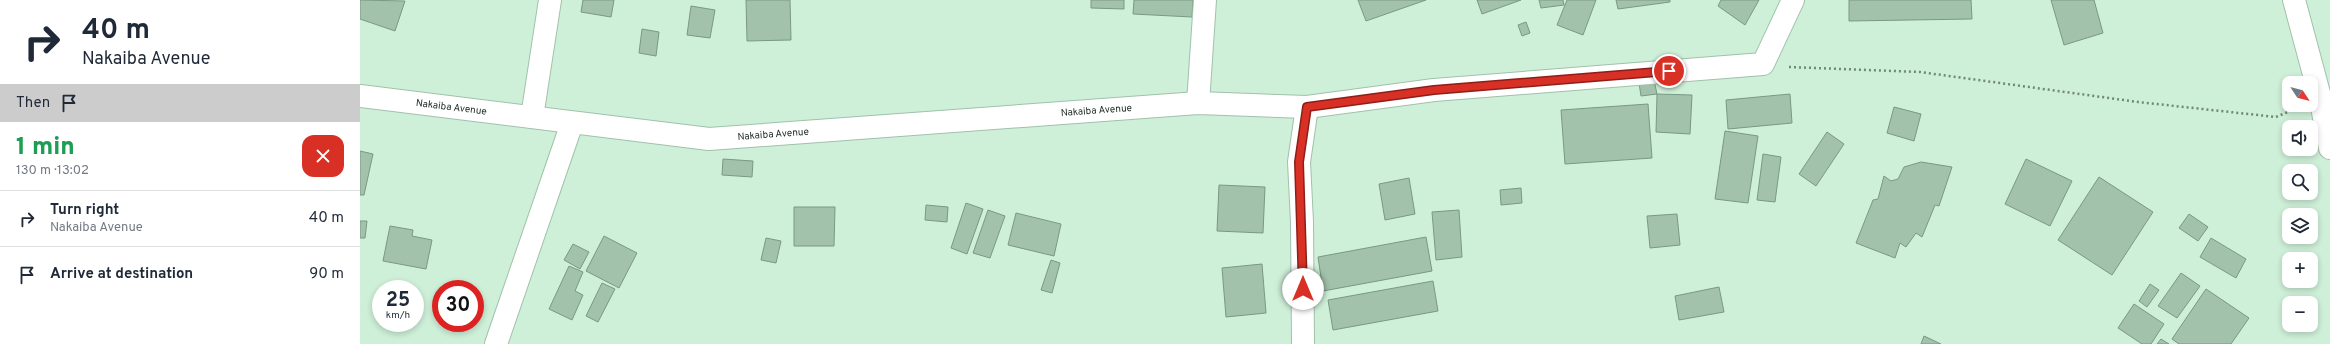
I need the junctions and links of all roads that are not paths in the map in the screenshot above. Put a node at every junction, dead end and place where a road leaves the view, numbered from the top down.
1 (550, 0) edge
2 (1205, 0) edge
3 (1793, 0) edge
4 (2294, 0) edge
5 (360, 96) edge
6 (1198, 103) junction
7 (1307, 107) junction
8 (532, 117) junction
9 (572, 123) junction
10 (2330, 148) edge
11 (496, 344) edge
12 (1303, 344) edge

1 - 8 main road
2 - 6 main road
3 - 7 main road, Nakaiba Avenue
4 - 10 main road
5 - 8 main road, Nakaiba Avenue
6 - 7 main road, Nakaiba Avenue
6 - 9 main road, Nakaiba Avenue
7 - 12 main road
8 - 9 main road, Nakaiba Avenue
9 - 11 main road

